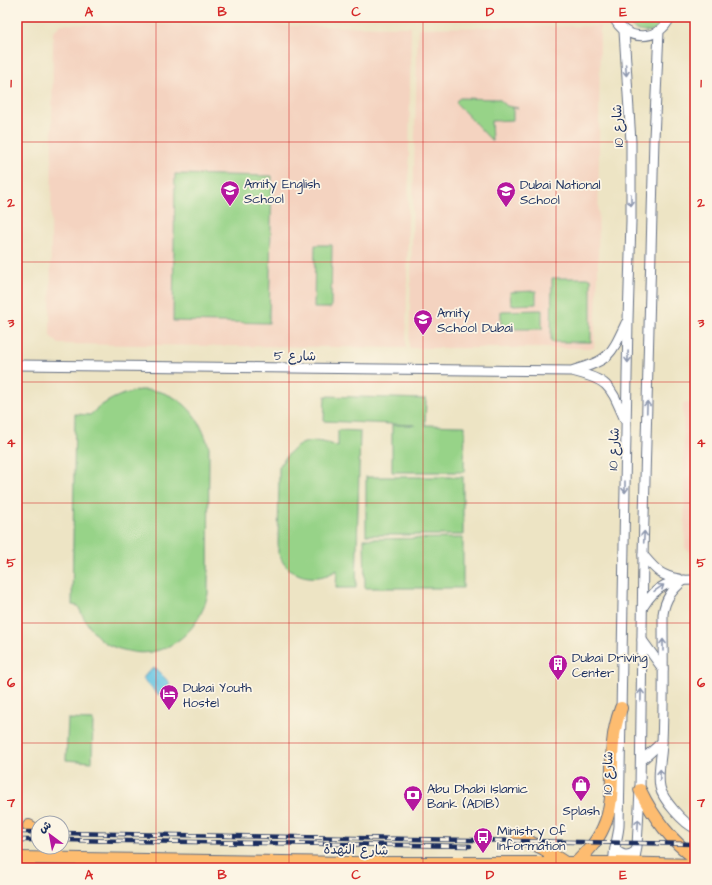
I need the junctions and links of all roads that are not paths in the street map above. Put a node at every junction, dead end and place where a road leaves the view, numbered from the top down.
1 (607, 17) edge
2 (614, 17) edge
3 (677, 17) edge
4 (669, 19) edge
5 (621, 28) junction
6 (659, 31) junction
7 (628, 320) junction
8 (17, 365) edge
9 (572, 371) junction
10 (627, 423) junction
11 (643, 555) junction
12 (684, 580) junction
13 (695, 580) edge
14 (642, 608) junction
15 (642, 640) junction
16 (663, 669) junction
17 (621, 708) junction
18 (662, 742) junction
19 (641, 761) junction
20 (640, 790) junction
21 (695, 828) edge
22 (518, 836) dead end
23 (615, 849) junction
24 (636, 851) junction
25 (59, 855) edge
26 (17, 858) edge
27 (61, 858) junction
28 (695, 858) edge
29 (351, 863) junction
30 (571, 864) junction
31 (695, 865) edge
32 (615, 866) edge
33 (633, 866) edge
34 (156, 868) edge

1 - 5 street
2 - 5 street
3 - 4 street
4 - 6 street
5 - 6 street
5 -> 7 street, شارع 10
11 -> 6 street
7 - 9 street, شارع 5
7 -> 10 street, شارع 10
8 - 9 street, شارع 5
9 - 10 street, شارع 5
10 -> 17 street, شارع 10
11 - 12 street
11 - 14 street
12 - 13 street
14 -> 12 street
16 -> 12 street
14 - 15 street
15 - 16 street
19 -> 15 street
16 - 18 street
17 - 23 street, شارع 10
17 - 30 main road
18 - 19 street
21 -> 18 street
19 - 20 street
24 -> 20 street
20 - 28 main road
22 - 30 main road
23 - 24 street
23 - 32 street, شارع 10
24 - 33 street
25 - 27 main road
26 - 27 main road, شارع النهدة
27 - 29 main road, شارع النهدة
29 - 30 main road, شارع النهدة
29 - 34 main road
30 - 32 main road, شارع النهدة
31 - 33 main road, شارع النهدة
32 - 33 main road, شارع النهدة

